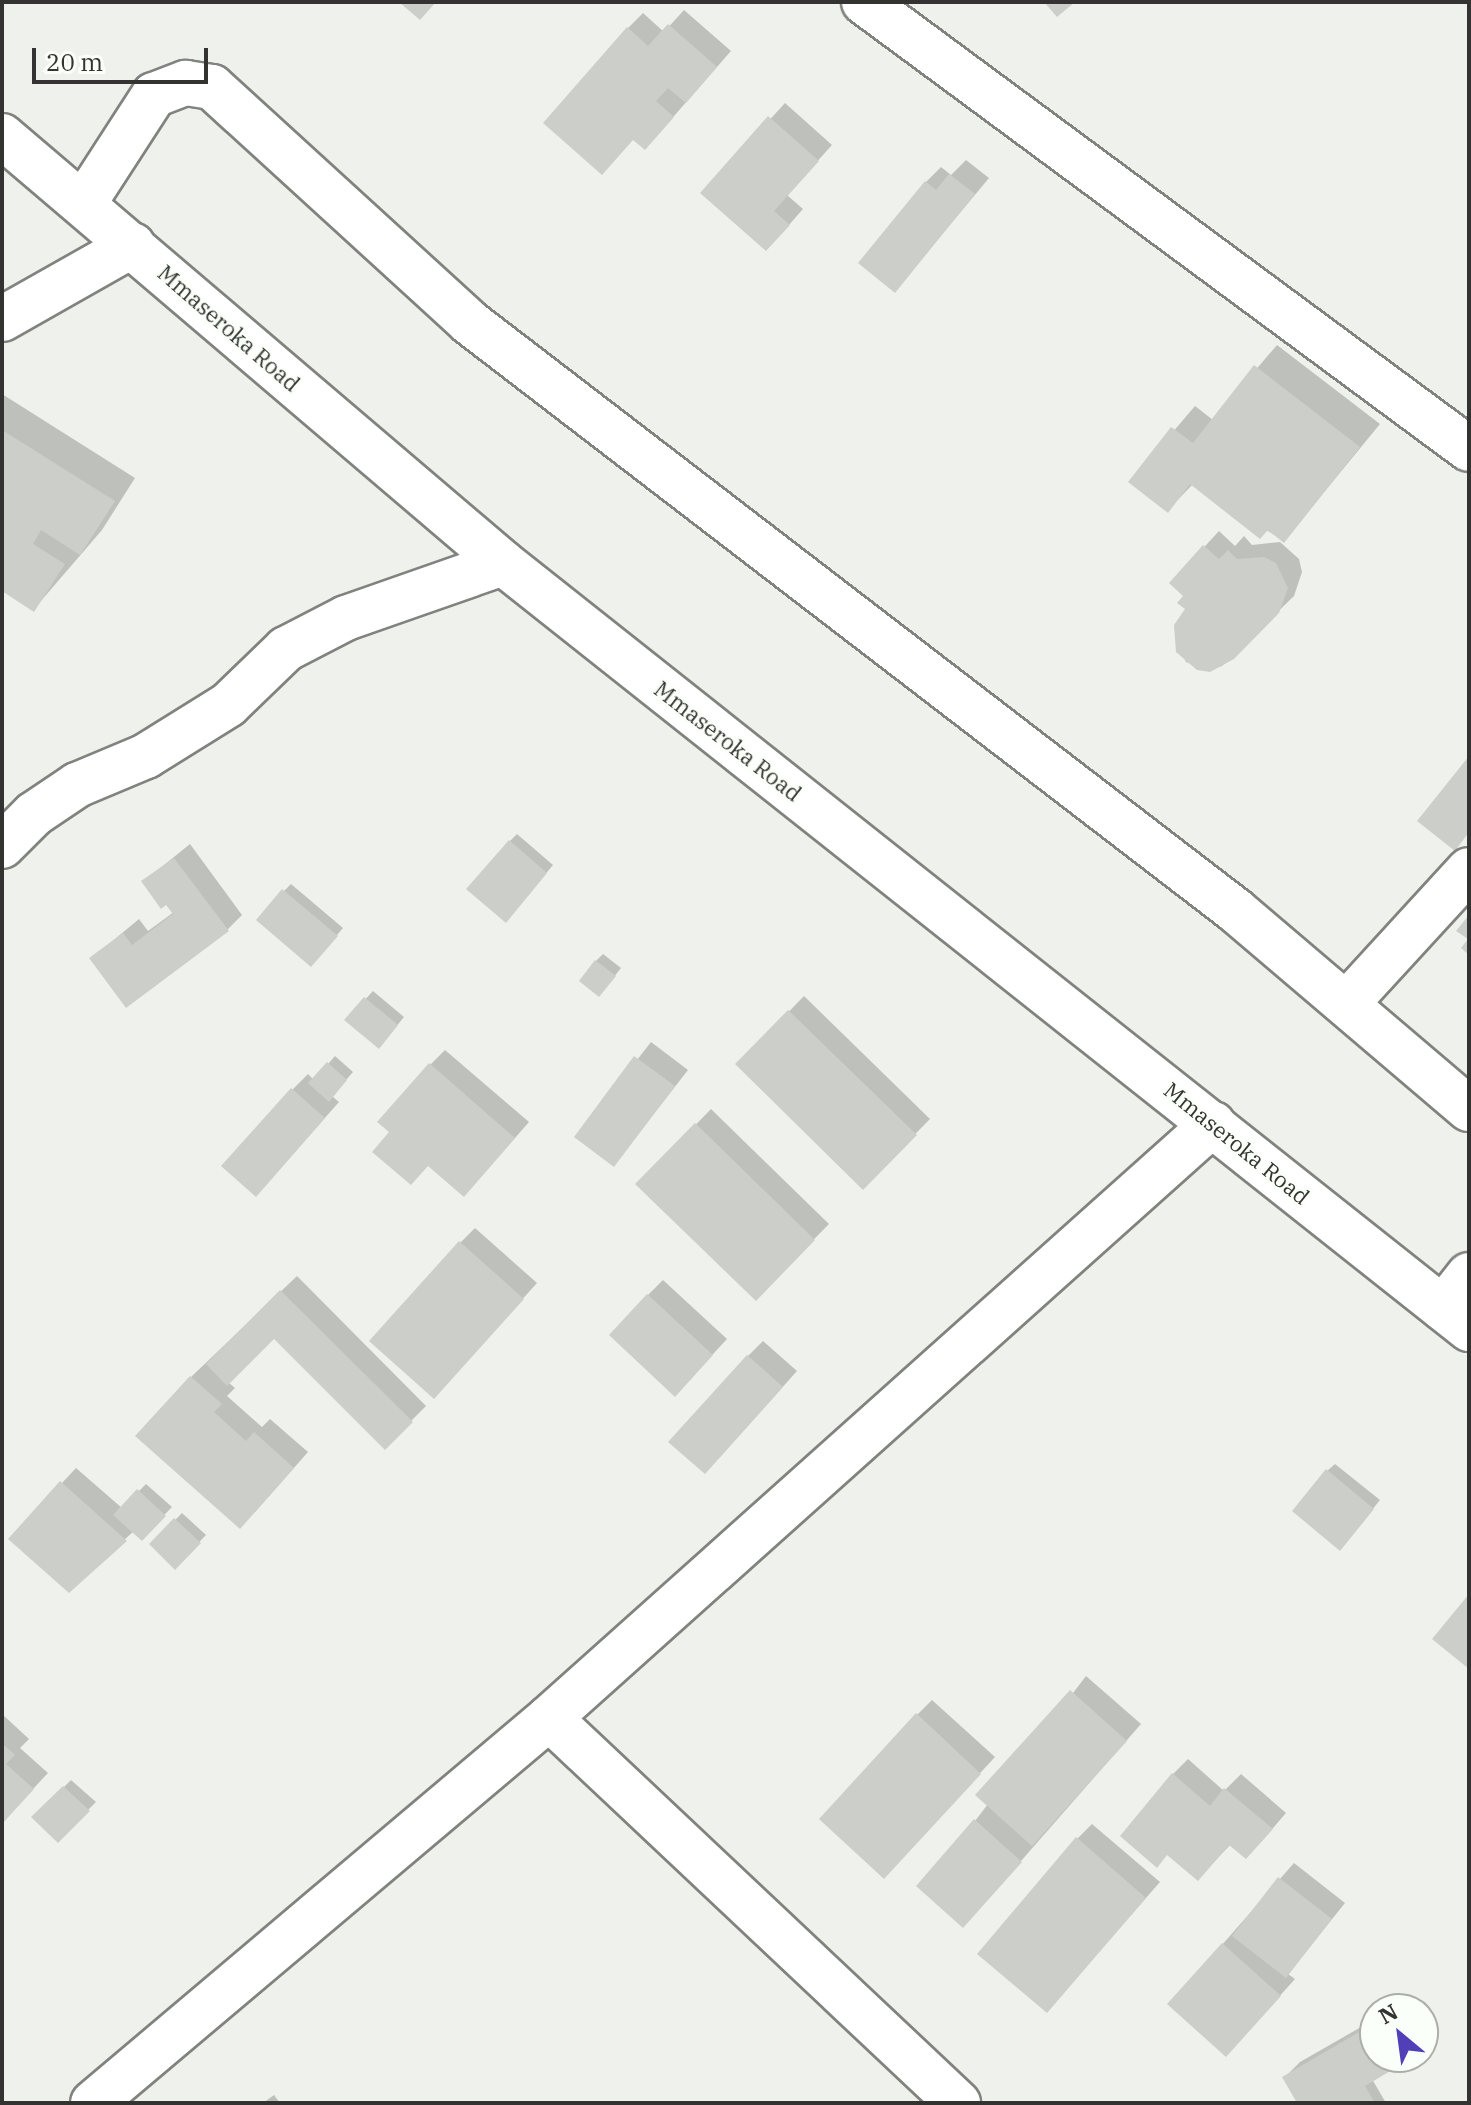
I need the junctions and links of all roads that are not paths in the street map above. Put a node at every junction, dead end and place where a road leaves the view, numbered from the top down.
1 (864, 2) edge
2 (2, 136) edge
3 (84, 203) junction
4 (133, 245) junction
5 (2, 319) edge
6 (1469, 449) edge
7 (503, 563) junction
8 (2, 846) edge
9 (1469, 870) edge
10 (1347, 1003) junction
11 (1469, 1109) edge
12 (1213, 1124) junction
13 (1460, 1304) edge
14 (549, 1718) junction
15 (93, 2103) edge
16 (958, 2103) edge

1 - 6 street
2 - 3 street, Mmaseroka Road
3 - 4 street, Mmaseroka Road
3 - 10 street
4 - 5 street
4 - 7 street, Mmaseroka Road
7 - 8 street
7 - 12 street, Mmaseroka Road
9 - 10 street
10 - 11 street
12 - 13 street, Mmaseroka Road
12 - 14 street
14 - 15 street
14 - 16 street

